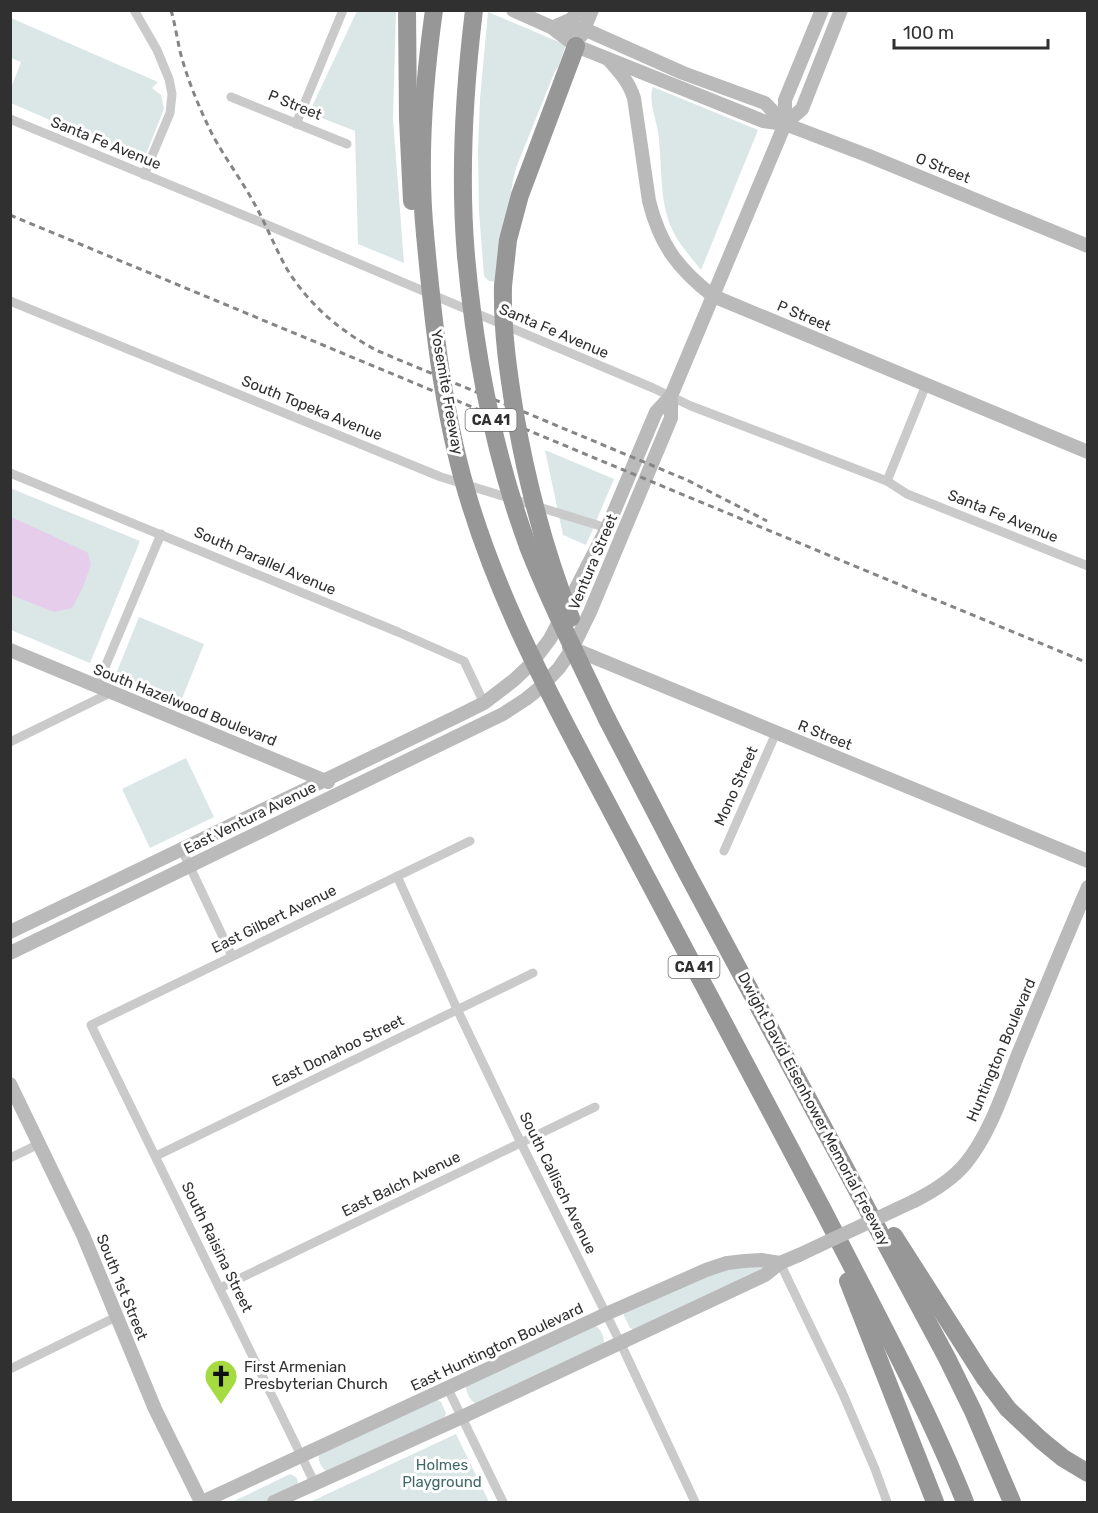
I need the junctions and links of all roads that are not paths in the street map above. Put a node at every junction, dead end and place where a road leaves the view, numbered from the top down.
1 (134, 10) edge
2 (343, 10) edge
3 (474, 10) edge
4 (513, 10) edge
5 (582, 10) edge
6 (592, 10) edge
7 (822, 10) edge
8 (841, 10) edge
9 (407, 11) edge
10 (433, 17) edge
11 (551, 27) junction
12 (584, 29) junction
13 (576, 46) junction
14 (608, 59) junction
15 (648, 74) junction
16 (231, 97) dead end
17 (634, 99) junction
18 (10, 119) edge
19 (296, 124) junction
20 (785, 124) junction
21 (347, 144) dead end
22 (144, 175) junction
23 (419, 230) junction
24 (1088, 246) edge
25 (713, 296) junction
26 (10, 301) edge
27 (926, 385) junction
28 (671, 396) junction
29 (1088, 452) edge
30 (10, 473) edge
31 (887, 481) junction
32 (607, 528) junction
33 (161, 534) junction
34 (1088, 566) edge
35 (550, 639) junction
36 (572, 648) junction
37 (10, 650) edge
38 (97, 686) junction
39 (112, 692) junction
40 (484, 703) junction
41 (503, 714) joint
42 (610, 726) junction
43 (776, 732) junction
44 (10, 742) edge
45 (324, 780) junction
46 (346, 790) junction
47 (470, 841) dead end
48 (182, 848) junction
49 (724, 851) dead end
50 (1088, 861) edge
51 (190, 866) junction
52 (397, 876) junction
53 (1088, 887) edge
54 (10, 932) edge
55 (10, 953) edge
56 (232, 956) junction
57 (533, 973) dead end
58 (457, 1009) junction
59 (91, 1024) joint
60 (10, 1084) edge
61 (595, 1107) dead end
62 (818, 1117) junction
63 (521, 1143) junction
64 (39, 1144) junction
65 (156, 1156) junction
66 (10, 1158) edge
67 (809, 1184) junction
68 (914, 1201) joint
69 (780, 1263) junction
70 (220, 1288) junction
71 (606, 1314) junction
72 (116, 1317) junction
73 (620, 1342) junction
74 (10, 1369) edge
75 (448, 1389) junction
76 (462, 1417) junction
77 (301, 1456) junction
78 (1088, 1473) edge
79 (315, 1484) junction
80 (202, 1503) edge
81 (274, 1503) edge
82 (503, 1503) edge
83 (695, 1503) edge
84 (887, 1503) edge
85 (935, 1503) edge
86 (965, 1503) edge
87 (1012, 1503) edge

1 - 22 street
2 - 19 street
3 - 42 highway, CA 41, bridge
4 - 11 main road, O Street
5 - 11 main road
6 - 12 main road
7 - 20 main road, Ventura Street
8 - 20 main road, Ventura Street
9 - 23 highway
10 - 23 highway
11 - 12 main road, O Street
11 - 13 main road, O Street
12 - 13 main road
12 - 20 main road, O Street
13 - 14 main road, O Street
13 - 42 highway, bridge
14 - 15 main road, O Street
14 - 17 main road, P Street
15 - 17 main road
15 - 20 main road, O Street
16 - 19 street, P Street
17 - 25 main road, P Street
18 - 22 street, Santa Fe Avenue
19 - 21 street, P Street
20 - 24 main road, O Street
20 - 25 main road, Ventura Street
22 - 28 street, Santa Fe Avenue
23 - 67 highway, Yosemite Freeway / CA 41, bridge
25 - 27 main road, P Street
25 - 28 main road, Ventura Street
26 - 32 street, South Topeka Avenue
27 - 29 main road, P Street
27 - 31 street
28 - 31 street, Santa Fe Avenue
28 - 32 main road, Ventura Street
28 - 36 main road, Ventura Street
30 - 33 street, South Parallel Avenue
31 - 34 street, Santa Fe Avenue
32 - 35 main road, Ventura Street
33 - 38 street
33 - 40 street, South Parallel Avenue
35 - 36 main road, R Street
35 - 40 main road, Ventura Street
36 - 41 main road, Ventura Street
36 - 43 main road, R Street
37 - 38 main road, South Hazelwood Boulevard
38 - 39 main road, South Hazelwood Boulevard
39 - 44 street
39 - 45 main road, South Hazelwood Boulevard
40 - 45 main road, East Ventura Avenue
41 - 46 main road, East Ventura Avenue
42 - 62 highway, Dwight David Eisenhower Memorial Freeway / CA 41
43 - 49 street, Mono Street
43 - 50 main road, R Street
45 - 46 main road, South Hazelwood Boulevard
45 - 48 main road, East Ventura Avenue
46 - 51 main road, East Ventura Avenue
47 - 52 street, East Gilbert Avenue
48 - 51 street
48 - 54 main road, East Ventura Avenue
51 - 55 main road, East Ventura Avenue
51 - 56 street
52 - 56 street, East Gilbert Avenue
52 - 58 street, South Callisch Avenue
53 - 68 main road, Huntington Boulevard
56 - 59 street, East Gilbert Avenue
57 - 58 street, East Donahoo Street
58 - 63 street, South Callisch Avenue
58 - 65 street, East Donahoo Street
59 - 65 street, South Raisina Street
60 - 64 main road, South 1st Street
61 - 63 street, East Balch Avenue
62 - 78 highway
62 - 87 highway, Dwight David Eisenhower Memorial Freeway / CA 41
63 - 70 street, East Balch Avenue
63 - 71 street, South Callisch Avenue
64 - 66 street
64 - 72 main road, South 1st Street
65 - 70 street, South Raisina Street
67 - 85 highway
67 - 86 highway, CA 41
68 - 69 main road, East Huntington Boulevard, bridge
69 - 71 main road, East Huntington Boulevard
69 - 73 main road, East Huntington Boulevard
69 - 84 street
70 - 77 street, South Raisina Street
71 - 73 street, South Callisch Avenue
71 - 75 main road, East Huntington Boulevard
72 - 74 street
72 - 80 main road, South 1st Street
73 - 76 main road, East Huntington Boulevard
73 - 83 street, South Callisch Avenue
75 - 76 street
75 - 77 main road, East Huntington Boulevard
76 - 79 main road, East Huntington Boulevard
76 - 82 street
77 - 79 street, South Raisina Street
77 - 80 main road, East Huntington Boulevard
79 - 81 main road, East Huntington Boulevard

